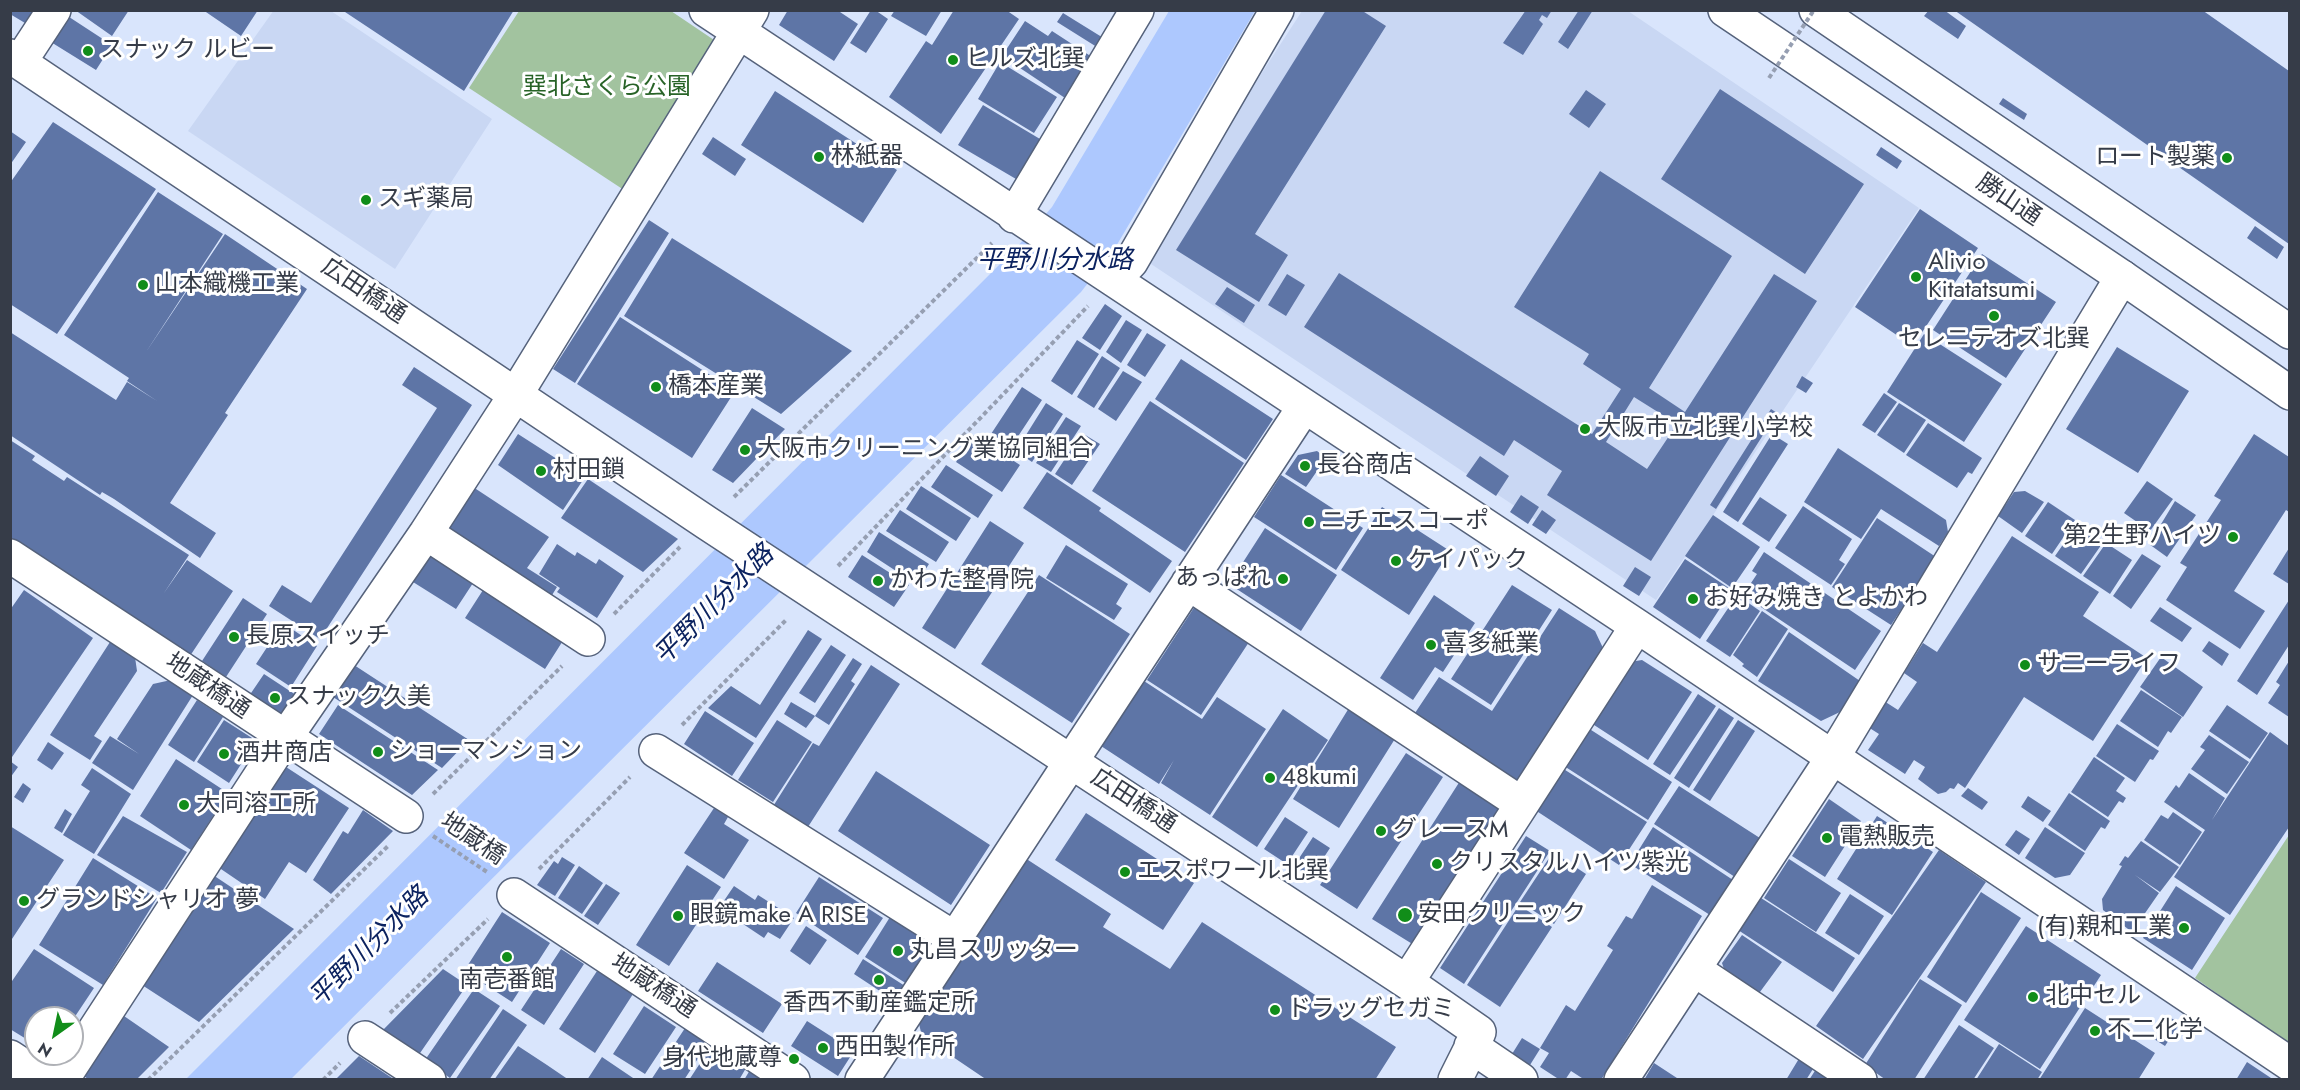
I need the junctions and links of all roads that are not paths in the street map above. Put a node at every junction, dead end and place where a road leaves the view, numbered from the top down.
1 (54, 10) edge
2 (706, 10) edge
3 (1137, 10) edge
4 (1277, 10) edge
5 (1725, 10) edge
6 (1815, 10) edge
7 (745, 21) edge
8 (15, 59) edge
9 (1016, 217) junction
10 (1110, 277) junction
11 (2122, 277) junction
12 (2289, 332) edge
13 (2289, 393) edge
14 (516, 394) junction
15 (1305, 407) junction
16 (426, 533) junction
17 (10, 556) edge
18 (1188, 583) junction
19 (1637, 626) junction
20 (588, 639) dead end
21 (285, 738) junction
22 (656, 751) road end
23 (1833, 757) junction
24 (1071, 761) junction
25 (1522, 804) junction
26 (415, 823) road end
27 (502, 884) road end
28 (954, 938) junction
29 (1695, 970) junction
30 (1407, 982) junction
31 (365, 1038) road end
32 (1471, 1046) junction
33 (10, 1057) edge
34 (2289, 1064) edge
35 (45, 1080) edge
36 (62, 1080) edge
37 (429, 1080) edge
38 (793, 1080) edge
39 (862, 1080) edge
40 (1455, 1080) edge
41 (1521, 1080) edge
42 (1622, 1080) edge
43 (1860, 1080) edge

1 - 8 street
2 - 7 street
3 - 9 street
4 - 10 street
5 - 11 street, 勝山通
6 - 12 street
7 - 9 street
7 - 14 street
8 - 14 street, 広田橋通
9 - 10 street
10 - 15 street
11 - 13 street, 勝山通
11 - 23 street
14 - 16 street
14 - 24 street, 広田橋通
15 - 18 street
15 - 19 street
16 - 20 street
16 - 21 street
17 - 21 street, 地蔵橋通
18 - 24 street
18 - 25 street
19 - 23 street
19 - 25 street
21 - 26 street, 地蔵橋通
21 - 36 street
22 - 28 street
23 - 29 street
23 - 34 street
24 - 28 street
24 - 30 street, 広田橋通
25 - 30 street
27 - 38 street, 地蔵橋通
28 - 39 street
29 - 42 street
29 - 43 street
30 - 32 street, 広田橋通
31 - 37 street
32 - 40 street
32 - 41 street
33 - 35 street

